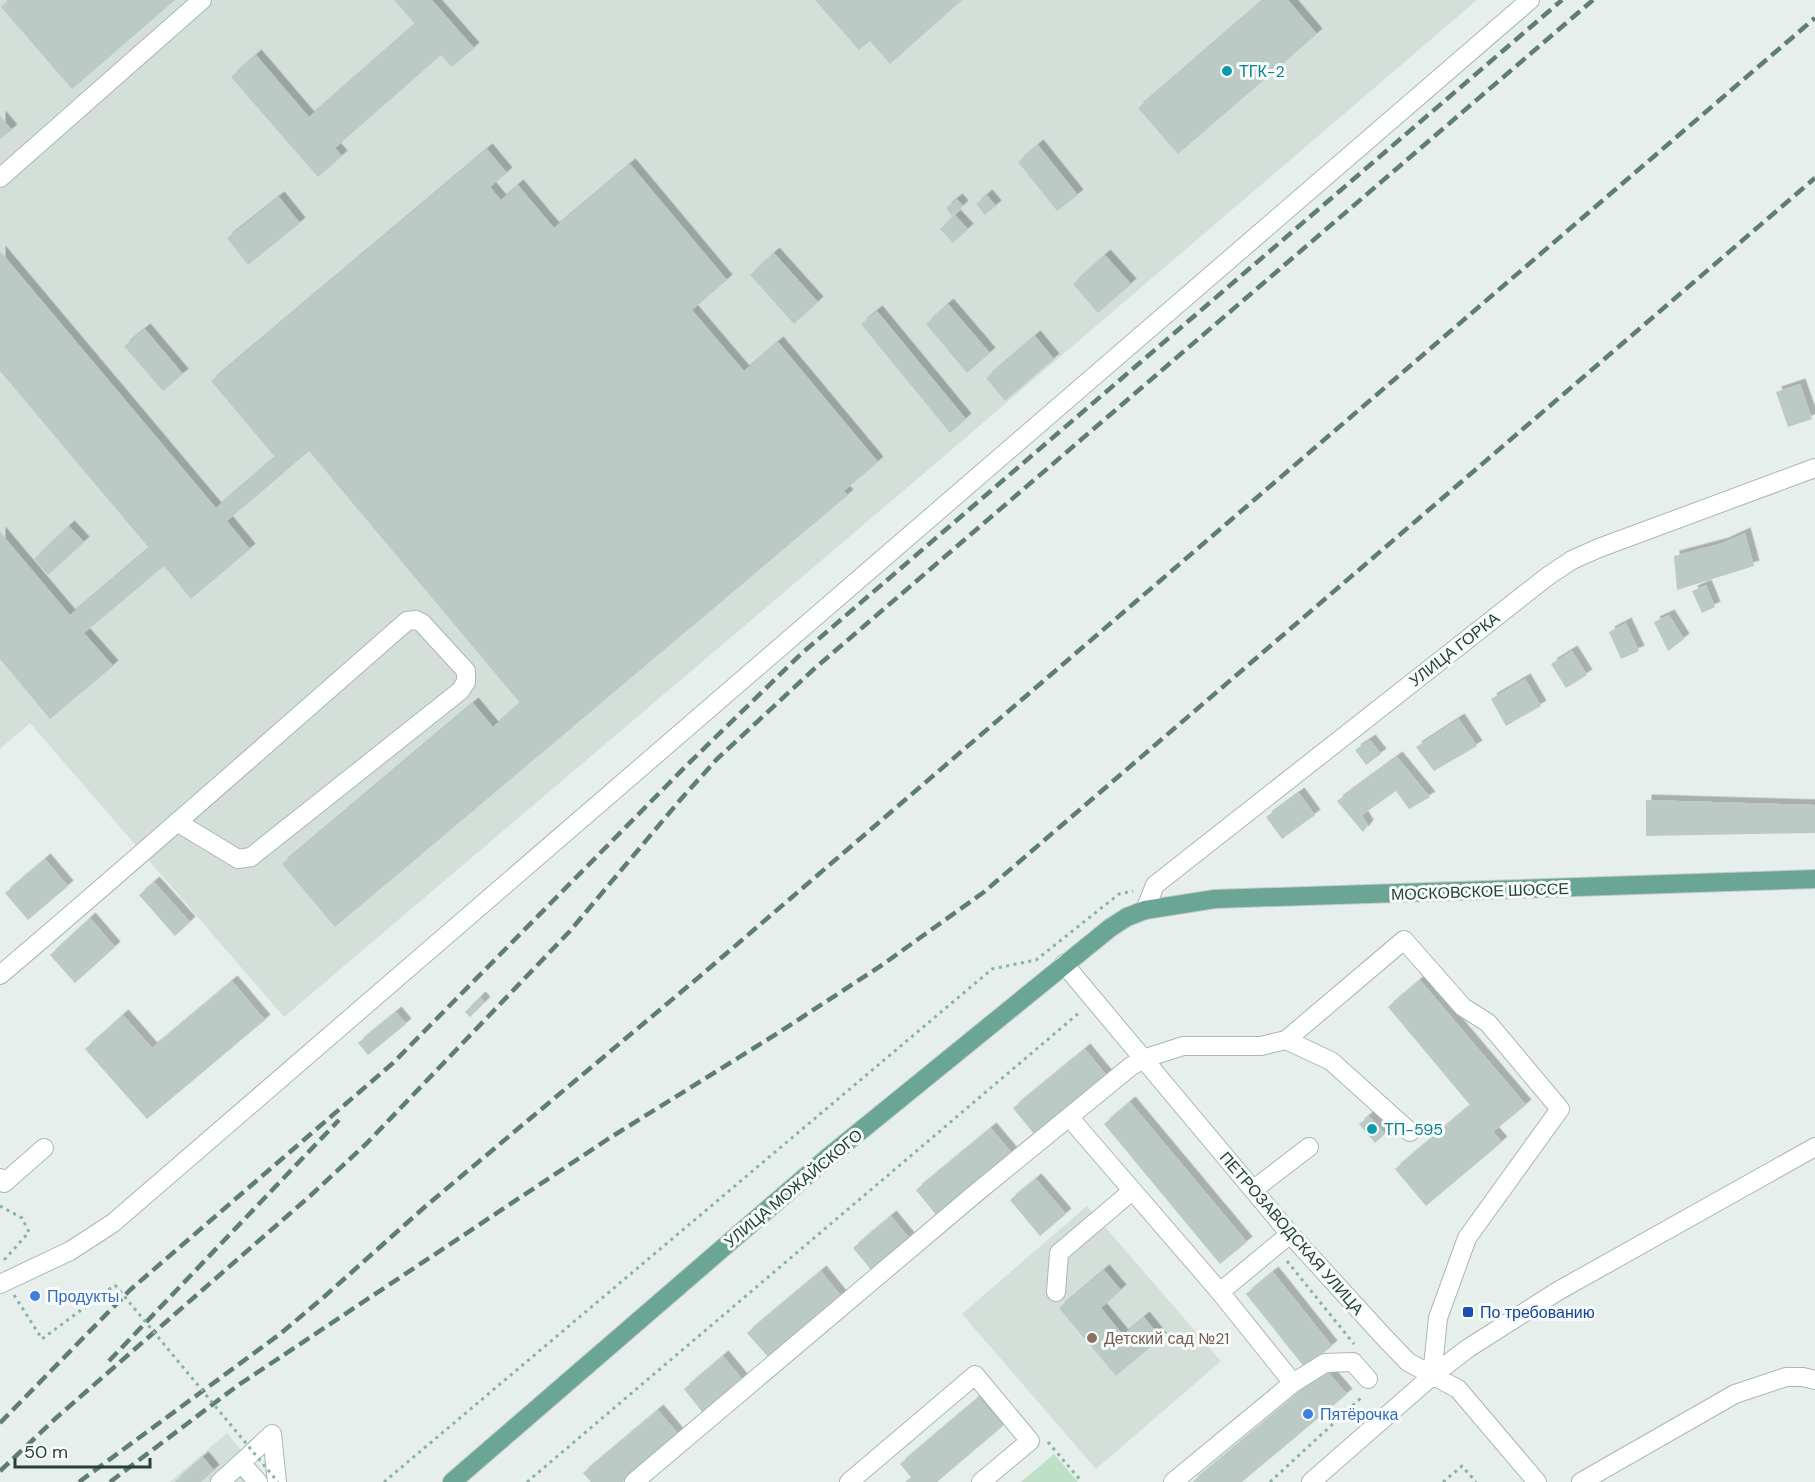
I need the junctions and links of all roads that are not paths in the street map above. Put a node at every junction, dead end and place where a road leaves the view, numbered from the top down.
1 (202, 0) edge
2 (1530, 0) edge
3 (0, 178) edge
4 (1815, 468) edge
5 (177, 822) junction
6 (1815, 879) edge
7 (1146, 910) junction
8 (1064, 964) junction
9 (0, 975) edge
10 (1286, 1040) junction
11 (1143, 1059) junction
12 (1069, 1118) junction
13 (1410, 1132) dead end
14 (1309, 1147) dead end
15 (1815, 1147) edge
16 (44, 1148) dead end
17 (0, 1178) edge
18 (1253, 1190) junction
19 (1132, 1191) junction
20 (1290, 1234) junction
21 (0, 1284) edge
22 (1056, 1292) dead end
23 (1220, 1292) junction
24 (1432, 1376) junction
25 (1368, 1379) dead end
26 (1815, 1380) edge
27 (1293, 1383) junction
28 (241, 1463) junction
29 (220, 1482) edge
30 (258, 1482) edge
31 (278, 1482) edge
32 (452, 1482) edge
33 (634, 1482) edge
34 (849, 1482) edge
35 (981, 1482) edge
36 (1173, 1482) edge
37 (1311, 1482) edge
38 (1537, 1482) edge
39 (1581, 1482) edge

1 - 3 street
2 - 21 street
4 - 7 street, УЛИЦА ГОРКА
5 - 5 street
5 - 9 street
6 - 7 main road, МОСКОВСКОЕ ШОССЕ
7 - 8 main road, УЛИЦА МОЖАЙСКОГО
8 - 11 street, ПЕТРОЗАВОДСКАЯ УЛИЦА
8 - 32 main road, УЛИЦА МОЖАЙСКОГО
10 - 11 street
10 - 13 street
10 - 24 street
11 - 12 street
11 - 18 street, ПЕТРОЗАВОДСКАЯ УЛИЦА
12 - 19 street
12 - 33 street
14 - 18 street
15 - 24 street
16 - 17 street
18 - 20 street, ПЕТРОЗАВОДСКАЯ УЛИЦА
19 - 22 street
19 - 23 street
20 - 23 street
20 - 24 street, ПЕТРОЗАВОДСКАЯ УЛИЦА
23 - 27 street
24 - 37 street
24 - 38 street, ПЕТРОЗАВОДСКАЯ УЛИЦА
25 - 27 street
26 - 39 street
27 - 36 street
28 - 29 street
28 - 30 street
28 - 31 street
34 - 35 street

